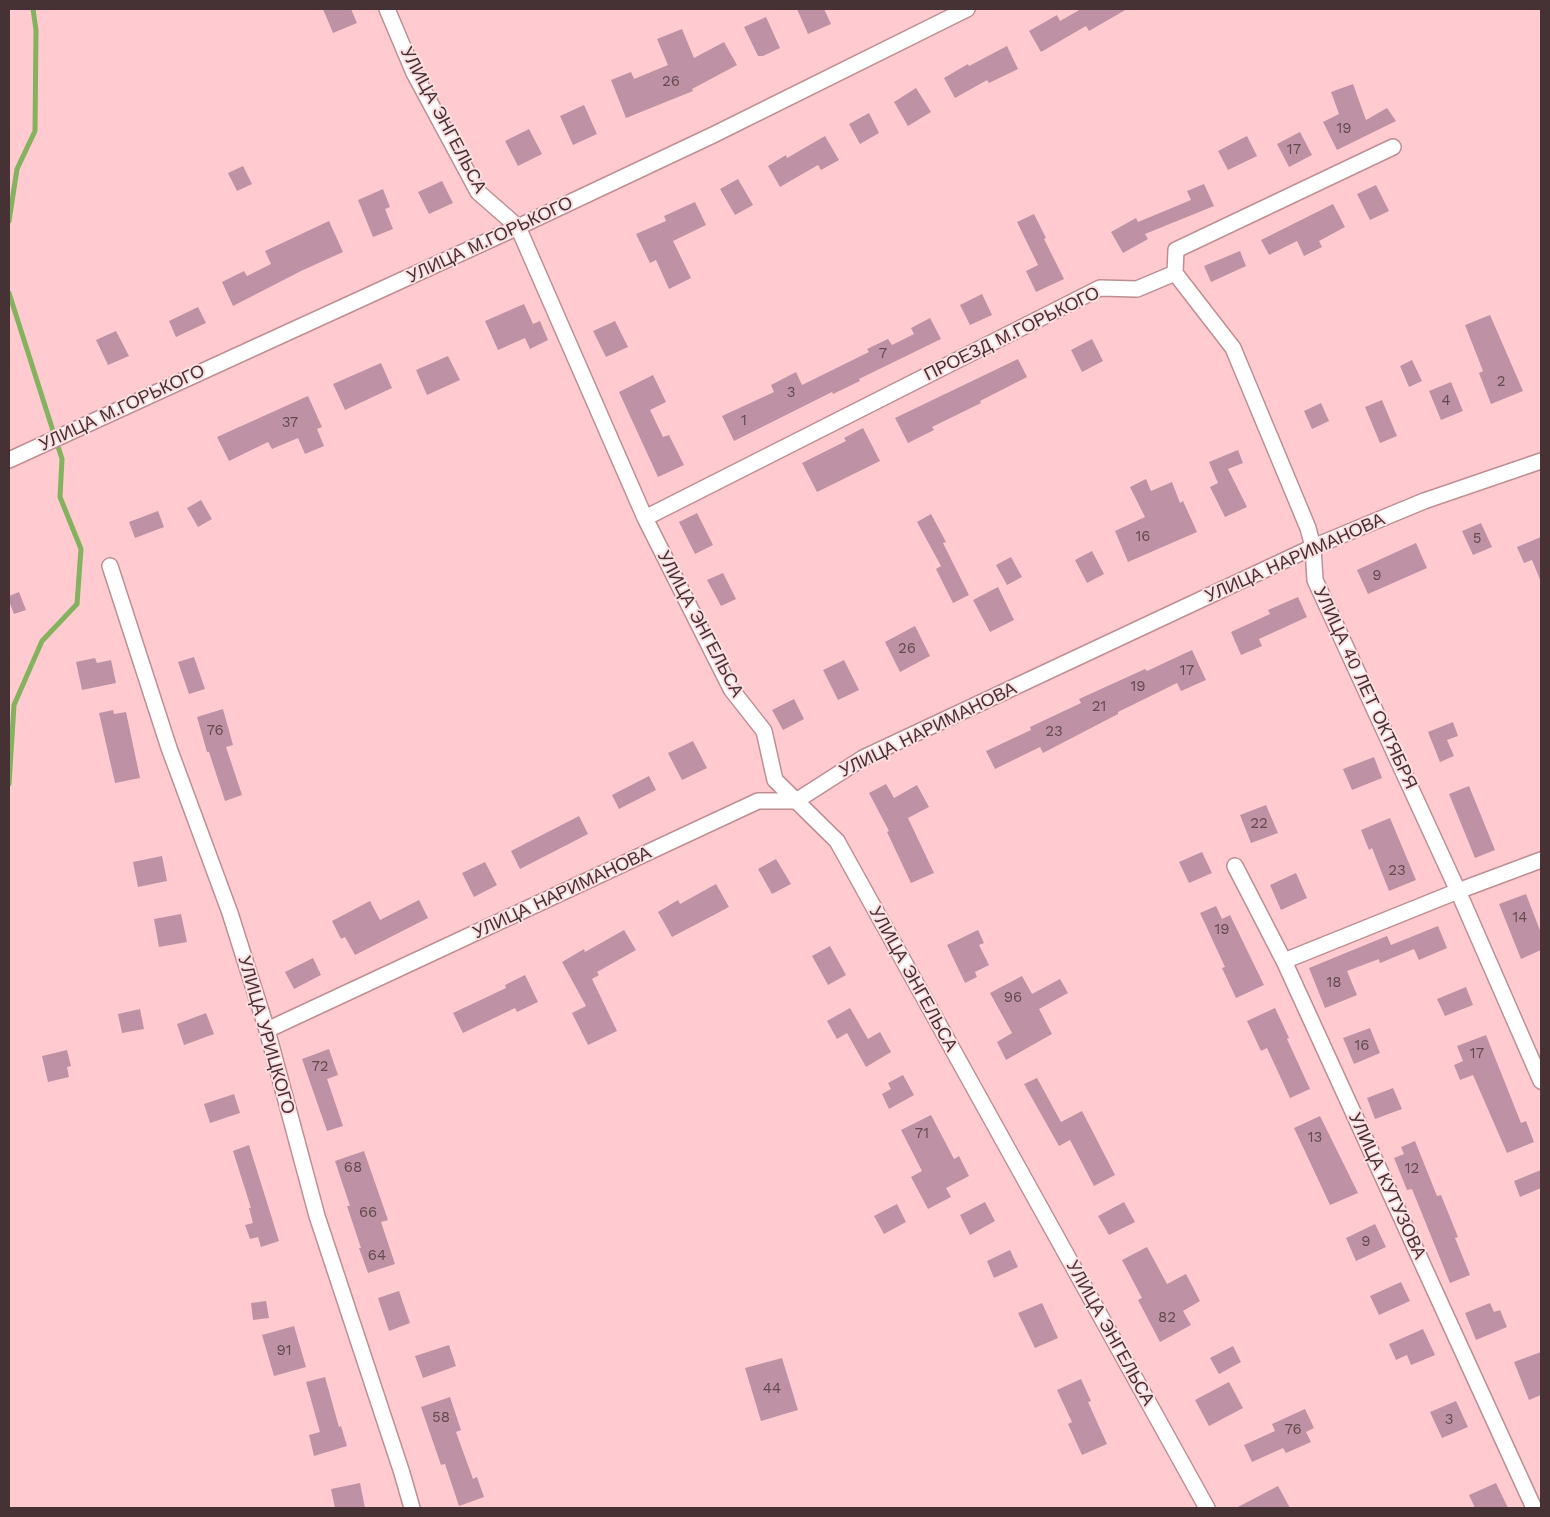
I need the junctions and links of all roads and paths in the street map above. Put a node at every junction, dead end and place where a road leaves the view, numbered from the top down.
1 (387, 9) edge
2 (967, 9) edge
3 (1393, 147) dead end
4 (518, 227) junction
5 (1175, 273) junction
6 (9, 460) edge
7 (1541, 461) edge
8 (645, 518) junction
9 (1313, 547) junction
10 (110, 566) dead end
11 (796, 801) junction
12 (1541, 860) edge
13 (1235, 866) dead end
14 (1458, 891) junction
15 (1284, 961) junction
16 (267, 1030) junction
17 (1541, 1081) edge
18 (412, 1508) edge
19 (1207, 1508) edge
20 (1534, 1508) edge

1 - 4 street, УЛИЦА ЭНГЕЛЬСА
2 - 4 street, УЛИЦА М.ГОРЬКОГО
3 - 5 street
4 - 6 street, УЛИЦА М.ГОРЬКОГО
4 - 8 street, УЛИЦА ЭНГЕЛЬСА
5 - 8 street, ПРОЕЗД М.ГОРЬКОГО
5 - 9 street, УЛИЦА 40 ЛЕТ ОКТЯБРЯ
7 - 9 street, УЛИЦА НАРИМАНОВА
8 - 11 street, УЛИЦА ЭНГЕЛЬСА
9 - 11 street, УЛИЦА НАРИМАНОВА
9 - 14 street, УЛИЦА 40 ЛЕТ ОКТЯБРЯ
10 - 16 street, УЛИЦА УРИЦКОГО
11 - 16 street, УЛИЦА НАРИМАНОВА
11 - 19 street, УЛИЦА ЭНГЕЛЬСА
12 - 14 street
13 - 15 street, УЛИЦА КУТУЗОВА
14 - 15 street
14 - 17 street, УЛИЦА 40 ЛЕТ ОКТЯБРЯ
15 - 20 street, УЛИЦА КУТУЗОВА
16 - 18 street, УЛИЦА УРИЦКОГО

